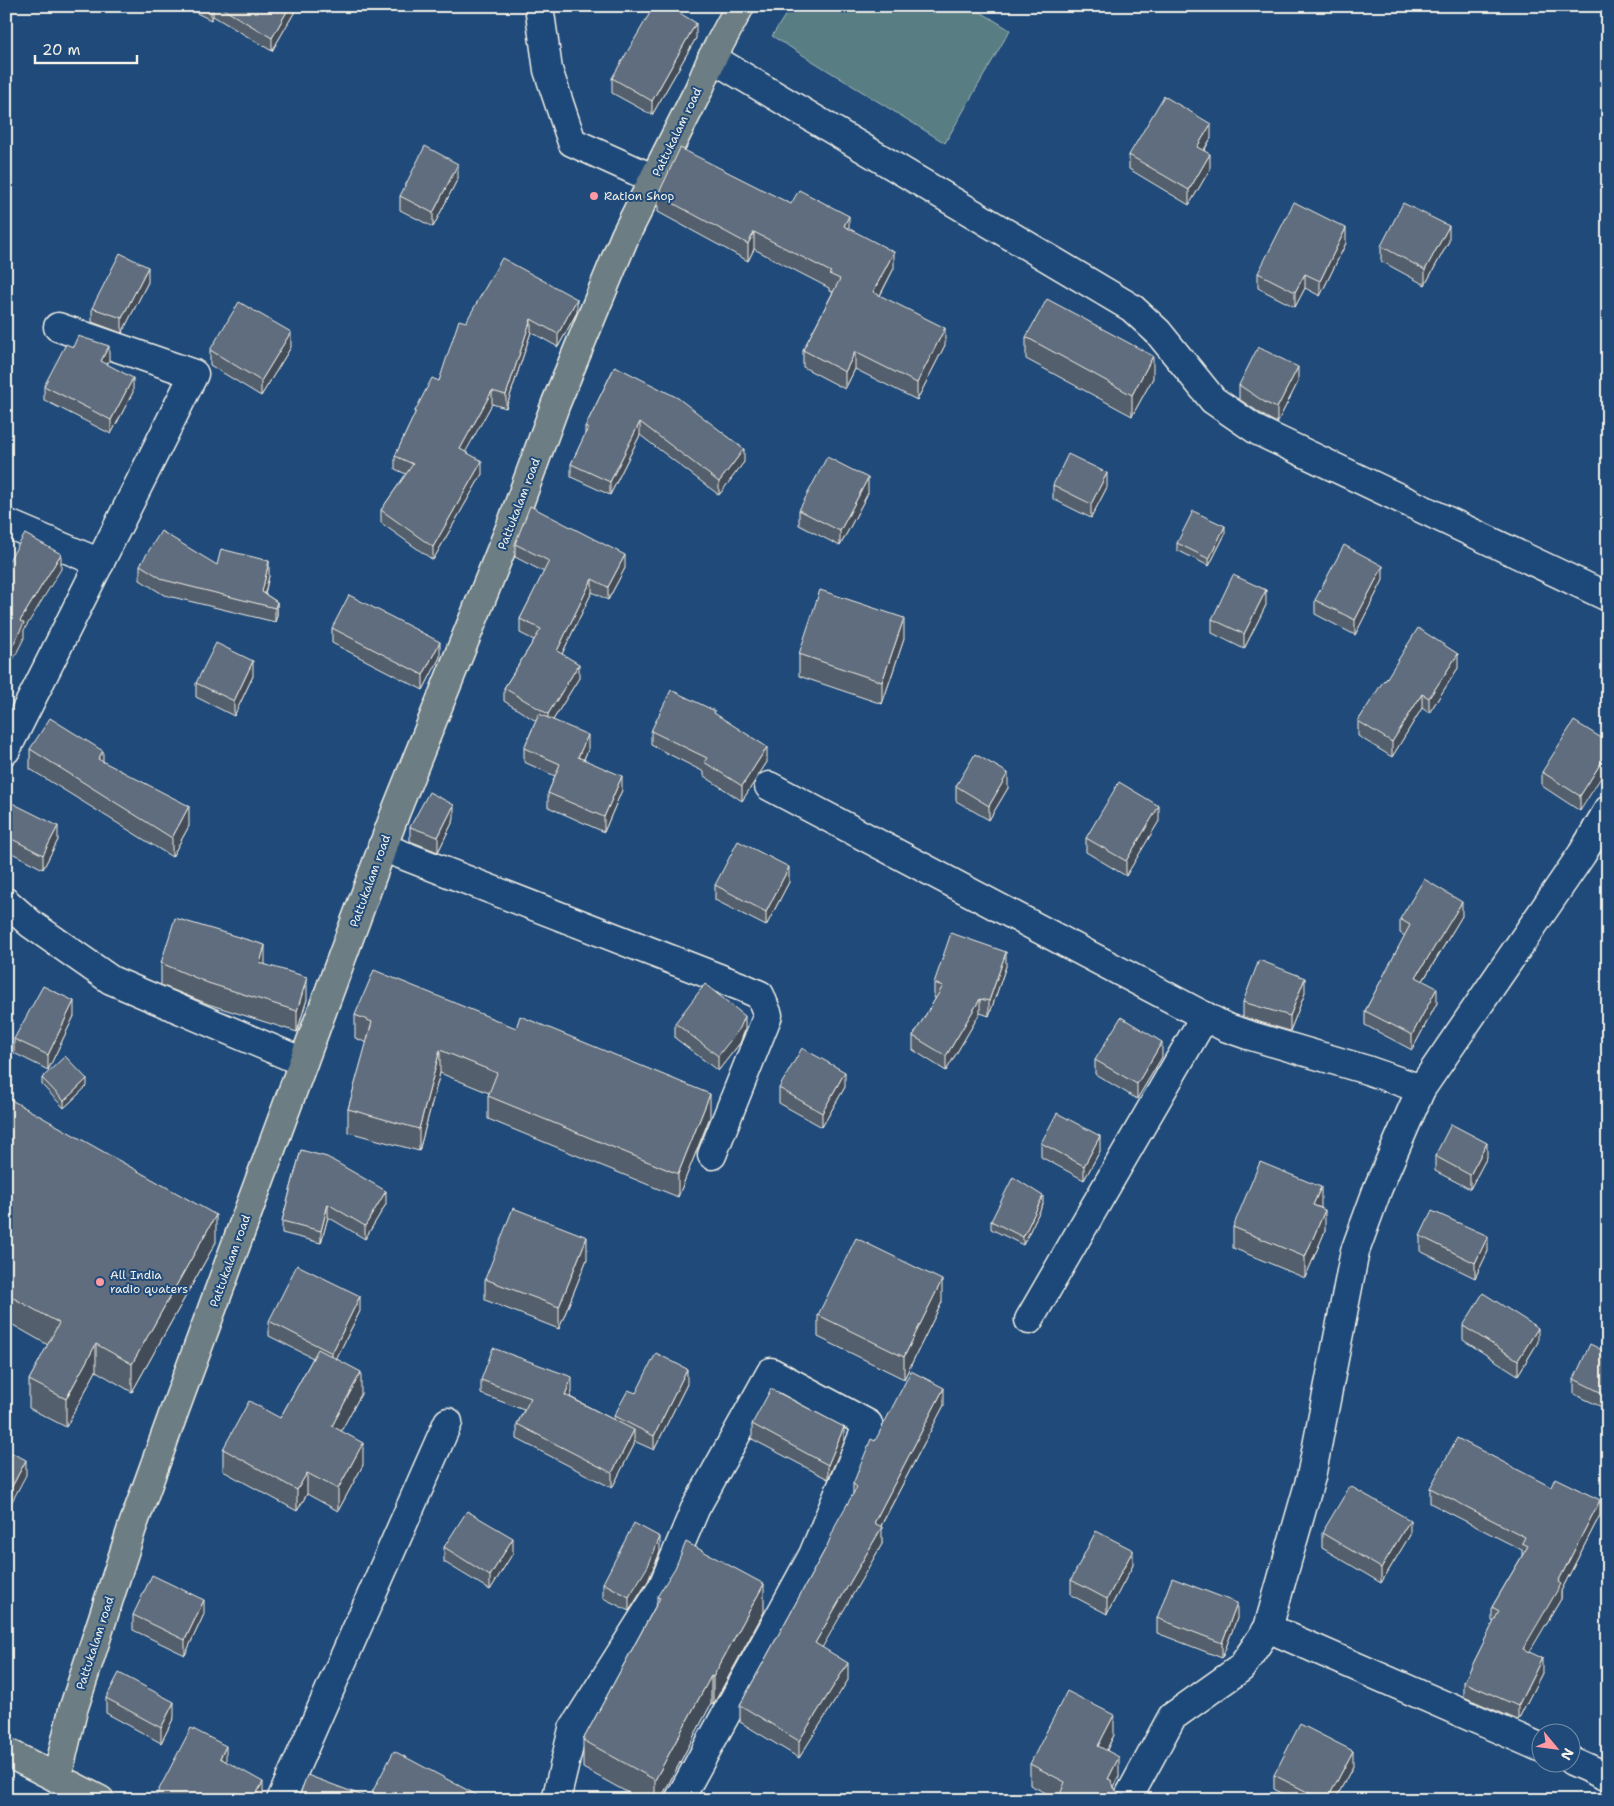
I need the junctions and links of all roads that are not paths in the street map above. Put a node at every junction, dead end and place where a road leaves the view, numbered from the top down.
1 (539, 6) edge
2 (740, 6) edge
3 (712, 58) junction
4 (654, 179) junction
5 (58, 327) dead end
6 (6, 523) edge
7 (100, 563) junction
8 (1608, 598) edge
9 (6, 750) edge
10 (769, 786) dead end
11 (1608, 810) edge
12 (382, 847) junction
13 (6, 902) edge
14 (1205, 1016) junction
15 (303, 1062) junction
16 (1421, 1089) junction
17 (712, 1156) dead end
18 (1029, 1320) dead end
19 (448, 1422) dead end
20 (1268, 1628) junction
21 (1532, 1744) edge
22 (6, 1752) edge
23 (1582, 1765) edge
24 (1608, 1777) edge
25 (57, 1778) junction
26 (100, 1800) edge
27 (282, 1800) edge
28 (556, 1800) edge
29 (679, 1800) edge
30 (1128, 1800) edge

1 - 4 street
2 - 3 main road, Pattukalam road
3 - 4 main road, Pattukalam road
3 - 8 street
4 - 12 main road, Pattukalam road
5 - 7 street
6 - 7 street
7 - 9 street
10 - 14 street
11 - 16 street
12 - 15 main road, Pattukalam road
12 - 17 street
13 - 15 street
14 - 16 street
14 - 18 street
15 - 25 main road, Pattukalam road
16 - 20 street
19 - 27 street
20 - 21 street
20 - 30 street
22 - 25 main road
23 - 24 street
25 - 26 main road
28 - 29 street

